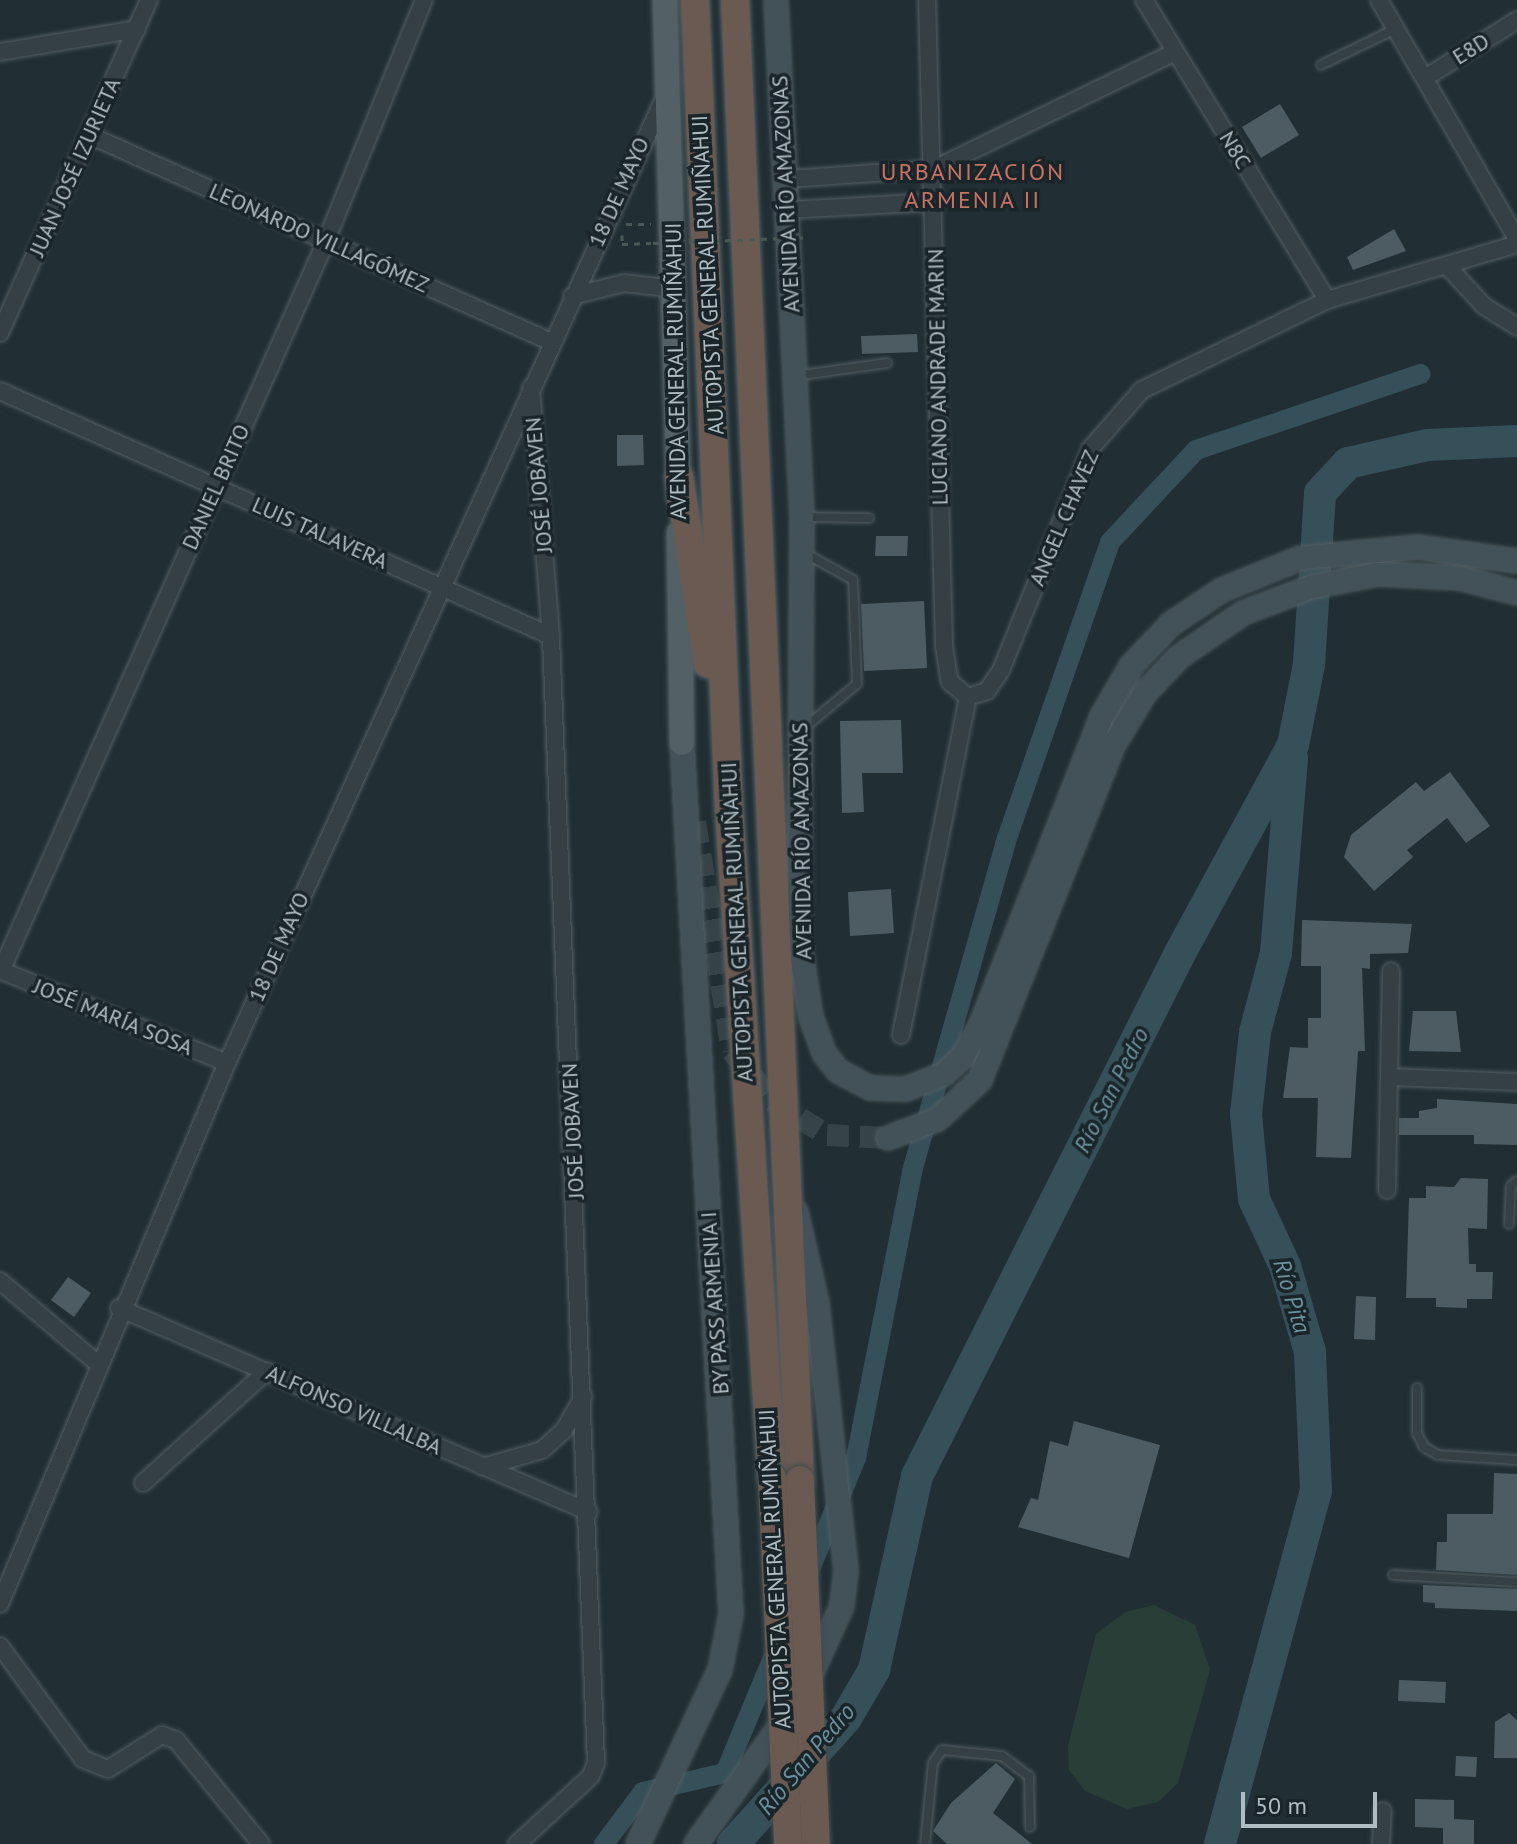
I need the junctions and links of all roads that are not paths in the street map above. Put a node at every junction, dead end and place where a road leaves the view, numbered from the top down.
1 (149, 0) edge
2 (424, 0) edge
3 (665, 0) edge
4 (695, 0) edge
5 (735, 0) edge
6 (776, 0) edge
7 (927, 0) edge
8 (1144, 0) edge
9 (1379, 0) edge
10 (1517, 20) edge
11 (1396, 28) junction
12 (137, 29) junction
13 (0, 52) edge
14 (1175, 52) junction
15 (1321, 65) dead end
16 (1425, 78) junction
17 (669, 89) junction
18 (89, 135) junction
19 (934, 169) junction
20 (788, 179) junction
21 (934, 202) junction
22 (788, 210) junction
23 (326, 241) junction
24 (1517, 242) edge
25 (1450, 269) junction
26 (676, 289) junction
27 (572, 296) junction
28 (1327, 300) junction
29 (1517, 327) edge
30 (0, 333) edge
31 (549, 341) junction
32 (887, 363) dead end
33 (794, 376) junction
34 (531, 386) junction
35 (0, 391) edge
36 (679, 477) junction
37 (216, 487) junction
38 (802, 517) junction
39 (869, 518) dead end
40 (802, 551) junction
41 (1517, 561) edge
42 (441, 587) junction
43 (1517, 593) edge
44 (551, 636) junction
45 (968, 697) junction
46 (800, 731) junction
47 (684, 754) joint
48 (729, 807) junction
49 (1391, 971) dead end
50 (0, 972) edge
51 (901, 1035) dead end
52 (227, 1063) junction
53 (1389, 1077) junction
54 (1517, 1082) edge
55 (888, 1138) tunnel mouth
56 (785, 1170) junction
57 (1517, 1181) edge
58 (1387, 1190) dead end
59 (1509, 1224) dead end
60 (0, 1281) edge
61 (119, 1308) junction
62 (96, 1362) junction
63 (267, 1371) junction
64 (1417, 1388) dead end
65 (585, 1395) junction
66 (1517, 1460) edge
67 (483, 1467) junction
68 (143, 1483) dead end
69 (589, 1512) junction
70 (1393, 1575) dead end
71 (1517, 1582) edge
72 (0, 1604) edge
73 (0, 1646) edge
74 (1383, 1811) dead end
75 (1030, 1827) dead end
76 (703, 1836) edge
77 (261, 1844) edge
78 (517, 1844) edge
79 (638, 1844) edge
80 (788, 1844) edge
81 (816, 1844) edge
82 (925, 1844) edge
83 (1381, 1844) edge

1 - 12 street, JUAN JOSÉ IZURIETA
2 - 23 street, DANIEL BRITO
3 - 17 main road, AVENIDA GENERAL RUMIÑAHUI
4 - 48 highway, AUTOPISTA GENERAL RUMIÑAHUI
5 - 56 highway, AUTOPISTA GENERAL RUMIÑAHUI
6 - 20 main road, AVENIDA RÍO AMAZONAS
7 - 19 street, LUCIANO ANDRADE MARIN
8 - 14 street, N8C
9 - 11 street
10 - 16 street, E8D
11 - 15 lane
11 - 16 street
12 - 13 street
12 - 18 street, JUAN JOSÉ IZURIETA
14 - 19 street
14 - 28 street, N8C
16 - 24 street
17 - 26 main road, AVENIDA GENERAL RUMIÑAHUI
17 - 27 street, 18 DE MAYO
18 - 23 street, LEONARDO VILLAGÓMEZ
18 - 30 street, JUAN JOSÉ IZURIETA
19 - 20 street
19 - 21 street, LUCIANO ANDRADE MARIN
20 - 22 main road, AVENIDA RÍO AMAZONAS
21 - 22 street
21 - 45 street, LUCIANO ANDRADE MARIN
22 - 33 main road, AVENIDA RÍO AMAZONAS
23 - 31 street, LEONARDO VILLAGÓMEZ
23 - 37 street, DANIEL BRITO
24 - 25 street, ANGEL CHAVEZ
25 - 28 street, ANGEL CHAVEZ
25 - 29 street
26 - 27 street
26 - 36 main road, AVENIDA GENERAL RUMIÑAHUI
27 - 31 street, 18 DE MAYO
28 - 45 street, ANGEL CHAVEZ
31 - 34 street, 18 DE MAYO
32 - 33 lane
33 - 38 main road, AVENIDA RÍO AMAZONAS
34 - 42 street, 18 DE MAYO
34 - 44 street, JOSÉ JOBAVEN
35 - 37 street, LUIS TALAVERA
36 - 47 main road, AVENIDA GENERAL RUMIÑAHUI
36 - 48 highway
37 - 42 street, LUIS TALAVERA
37 - 50 street, DANIEL BRITO
38 - 39 lane
38 - 40 main road, AVENIDA RÍO AMAZONAS
40 - 46 main road, AVENIDA RÍO AMAZONAS
40 - 46 lane
41 - 46 main road, AVENIDA RÍO AMAZONAS
42 - 44 street, LUIS TALAVERA
42 - 52 street, 18 DE MAYO
43 - 55 main road
44 - 65 street, JOSÉ JOBAVEN
45 - 51 street
47 - 79 main road, BY PASS ARMENIA I
48 - 80 highway, AUTOPISTA GENERAL RUMIÑAHUI, bridge
49 - 53 street
50 - 52 street, JOSÉ MARÍA SOSA
52 - 61 street, 18 DE MAYO
53 - 54 street
53 - 58 street
56 - 76 main road
56 - 81 highway, AUTOPISTA GENERAL RUMIÑAHUI, bridge
57 - 59 lane
60 - 62 street
61 - 62 street, 18 DE MAYO
61 - 63 street, ALFONSO VILLALBA
62 - 72 street, 18 DE MAYO
63 - 67 street, ALFONSO VILLALBA
63 - 68 street
64 - 66 lane
65 - 67 street
65 - 69 street, JOSÉ JOBAVEN
67 - 69 street, ALFONSO VILLALBA
69 - 78 street, JOSÉ JOBAVEN
70 - 71 lane
73 - 77 street
74 - 83 street
75 - 82 lane

